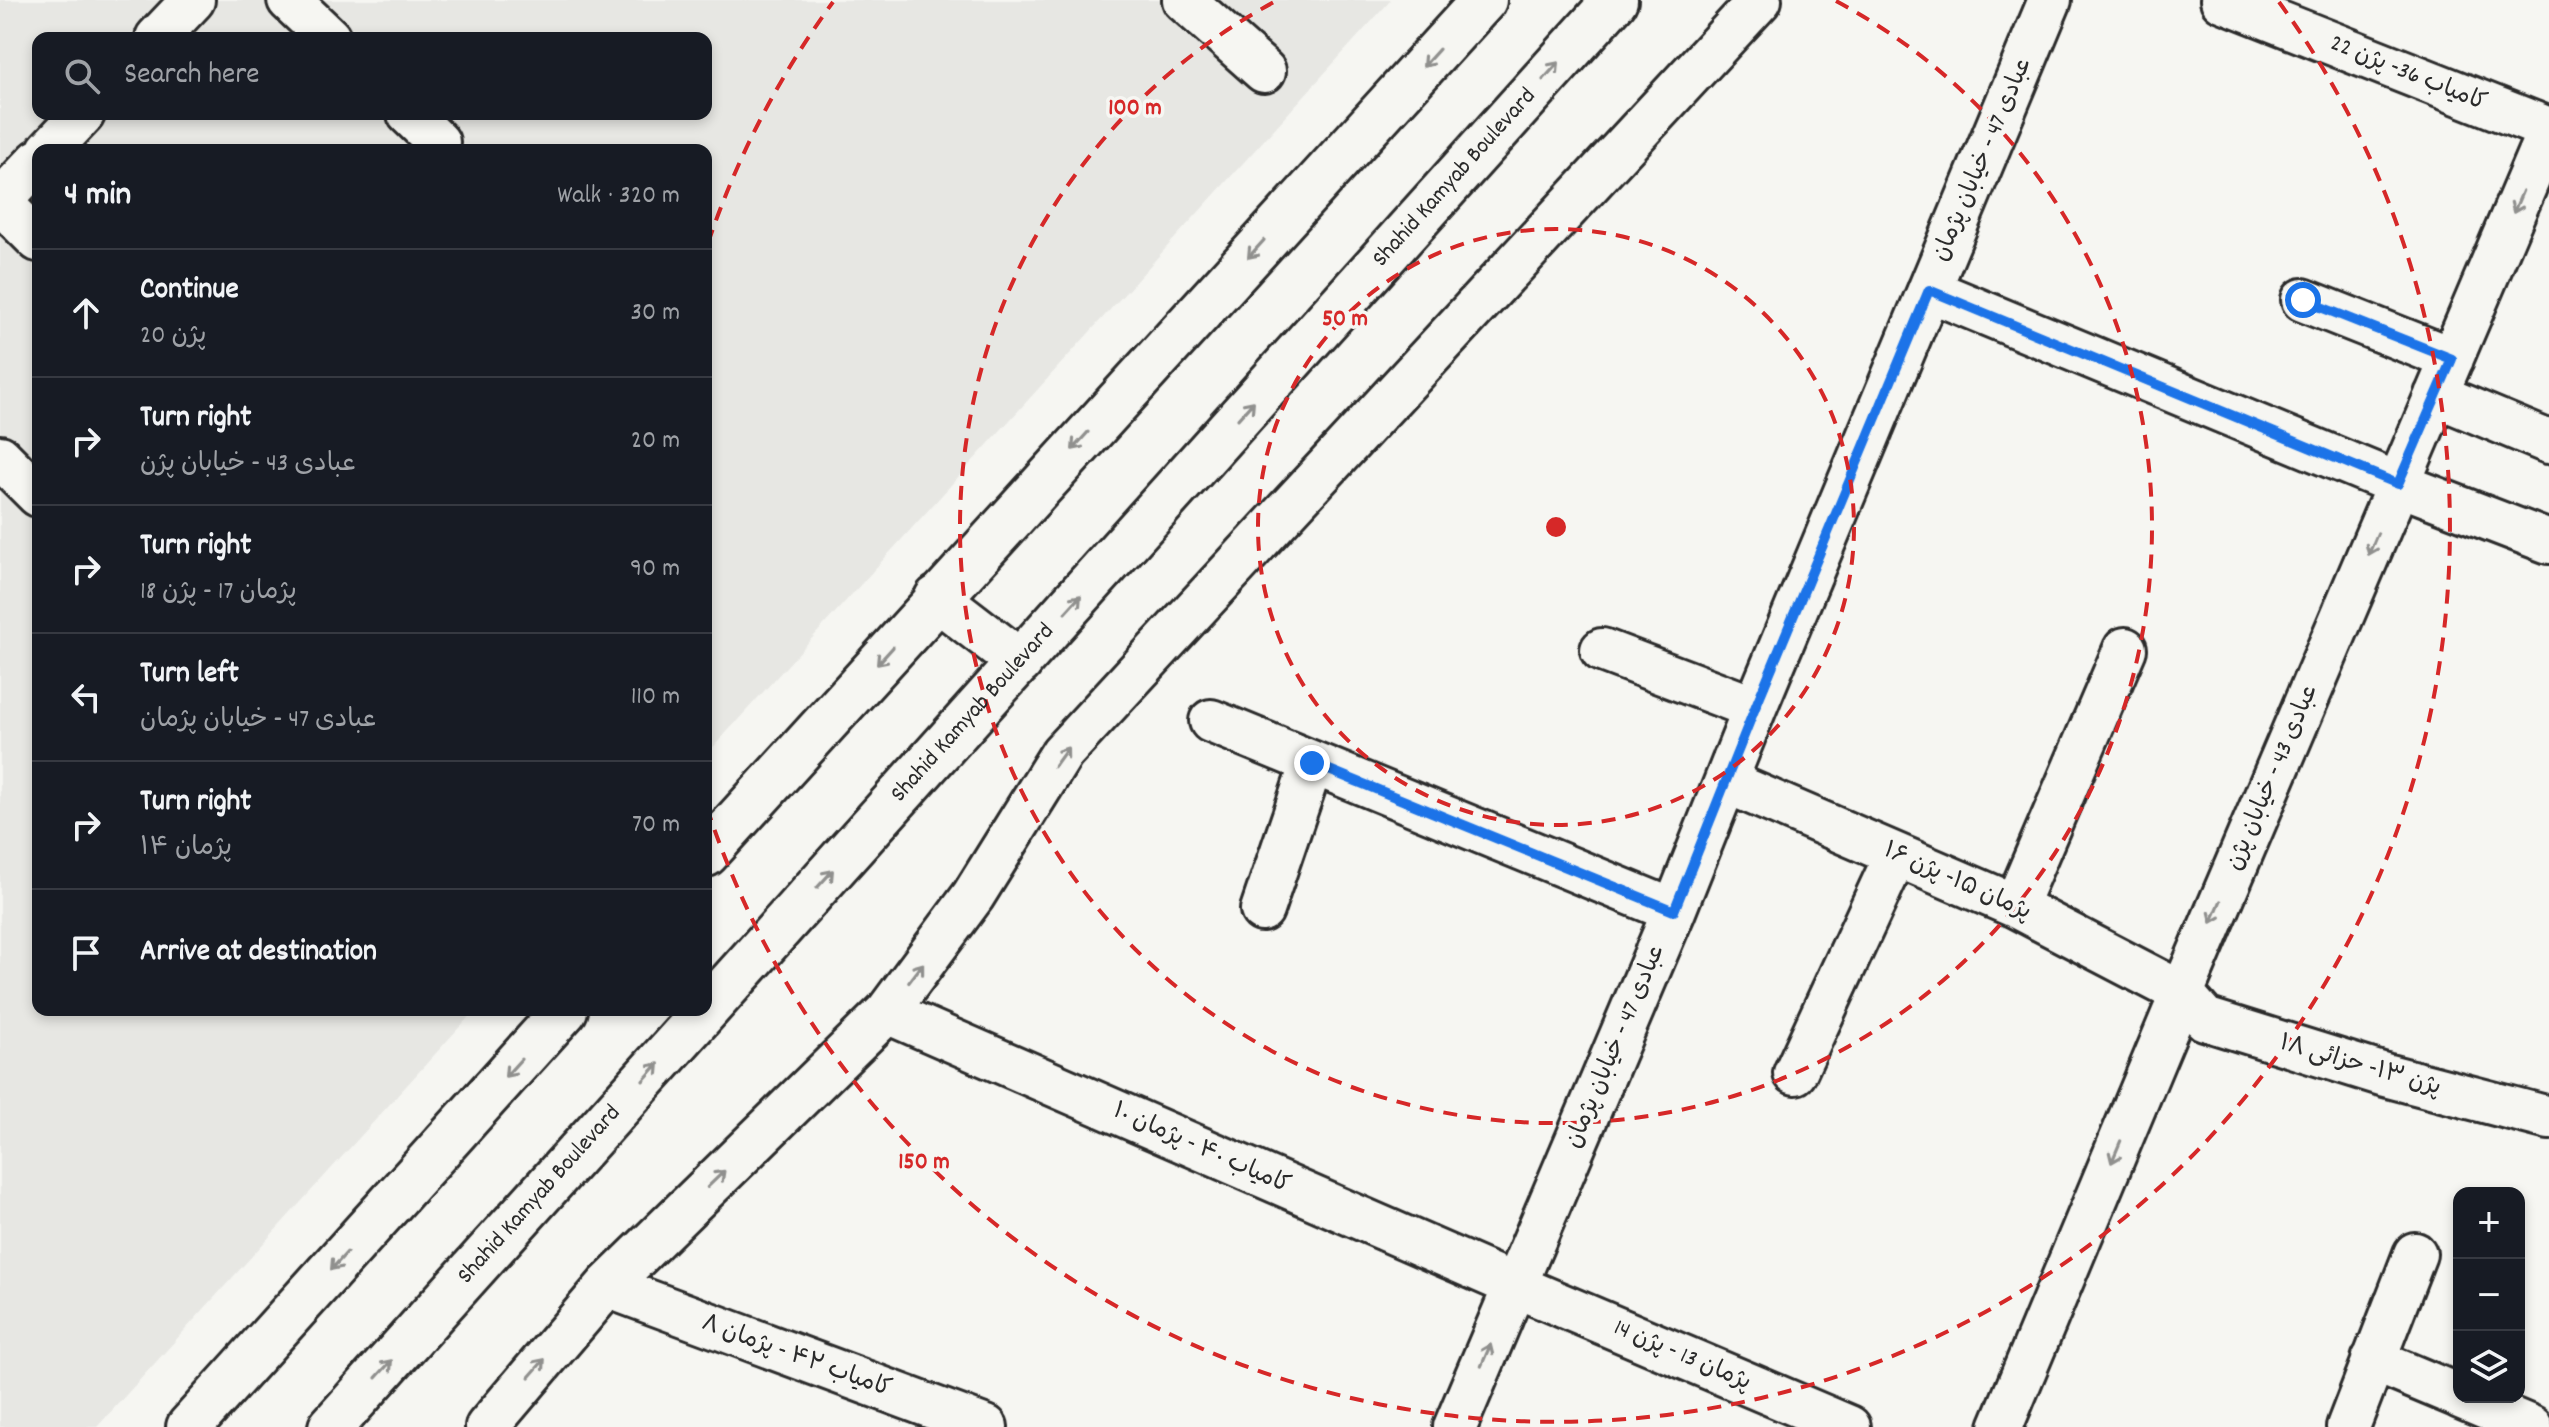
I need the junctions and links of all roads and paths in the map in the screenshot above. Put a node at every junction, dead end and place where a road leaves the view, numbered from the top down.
1 (193, 0) edge
2 (289, 0) edge
3 (1184, 0) edge
4 (1484, 0) edge
5 (1615, 0) edge
6 (1760, 0) edge
7 (2050, 0) edge
8 (2222, 0) edge
9 (163, 32) edge
10 (323, 32) edge
11 (1264, 71) dead end
12 (77, 120) edge
13 (2549, 130) edge
14 (55, 144) edge
15 (32, 167) edge
16 (0, 201) edge
17 (32, 234) edge
18 (1929, 290) junction
19 (2303, 300) dead end
20 (2444, 377) junction
21 (2549, 442) edge
22 (0, 457) edge
23 (2398, 484) junction
24 (32, 489) edge
25 (2549, 542) edge
26 (937, 598) junction
27 (2125, 649) dead end
28 (1602, 650) dead end
29 (1020, 662) junction
30 (1755, 708) junction
31 (1211, 721) dead end
32 (1312, 763) junction
33 (1727, 782) junction
34 (712, 847) edge
35 (1896, 855) junction
36 (2015, 906) junction
37 (1262, 910) dead end
38 (1674, 911) junction
39 (2182, 993) junction
40 (712, 1004) edge
41 (887, 1012) junction
42 (560, 1016) edge
43 (701, 1016) edge
44 (1795, 1073) dead end
45 (2549, 1118) edge
46 (2415, 1254) dead end
47 (607, 1286) junction
48 (1516, 1286) junction
49 (2373, 1360) junction
50 (2453, 1394) edge
51 (2549, 1399) edge
52 (2475, 1403) edge
53 (189, 1427) edge
54 (331, 1427) edge
55 (487, 1427) edge
56 (986, 1427) edge
57 (1455, 1427) edge
58 (1849, 1427) edge
59 (2001, 1427) edge
60 (2348, 1427) edge
61 (2534, 1427) edge

1 - 9 street
2 - 10 street
3 - 11 street
4 -> 26 main road
29 -> 5 main road, Shahid Kamyab Boulevard
41 -> 6 street
7 - 18 street, عبادی 47 - خیابان پژمان
8 - 13 street, کامیاب 36- پژن 22
12 - 14 street
13 -> 20 street, عبادی 43 - خیابان پژن
15 - 16 street
16 - 17 street
18 - 23 street
18 - 30 street, عبادی 47 - خیابان پژمان
19 - 20 street
20 - 21 street
20 - 23 street, عبادی 43 - خیابان پژن
22 - 24 street
23 - 25 street
23 -> 39 street, عبادی 43 - خیابان پژن
26 - 29 main road
26 -> 34 main road
27 - 36 street
28 - 30 street
40 -> 29 main road, Shahid Kamyab Boulevard
30 - 33 street, عبادی 47 - خیابان پژمان
31 - 32 street
32 - 37 street
32 - 38 street
33 - 35 street, پژمان ۱۵- پژن ۱۶
33 - 38 street, عبادی 47 - خیابان پژمان
35 - 36 street, پژمان ۱۵- پژن ۱۶
35 - 44 street
36 - 39 street, پژمان ۱۵- پژن ۱۶
38 - 48 street, عبادی 47 - خیابان پژمان
39 - 45 street, پژن ۱۳- حزائی ۱۸
39 -> 59 street, عبادی 43 - خیابان پژن
47 -> 41 street
41 - 48 street, کامیاب ۴۰ - پژمان ۱۰
42 -> 53 main road
54 -> 43 main road, Shahid Kamyab Boulevard
46 - 49 street
55 -> 47 street
47 - 56 street, کامیاب ۴۲ - پژمان ۸
57 -> 48 street, عبادی 47 - خیابان پژمان
48 - 58 street, پژمان 13 - پژن 14
49 - 50 street
49 - 60 street
51 - 61 street
52 - 61 street

